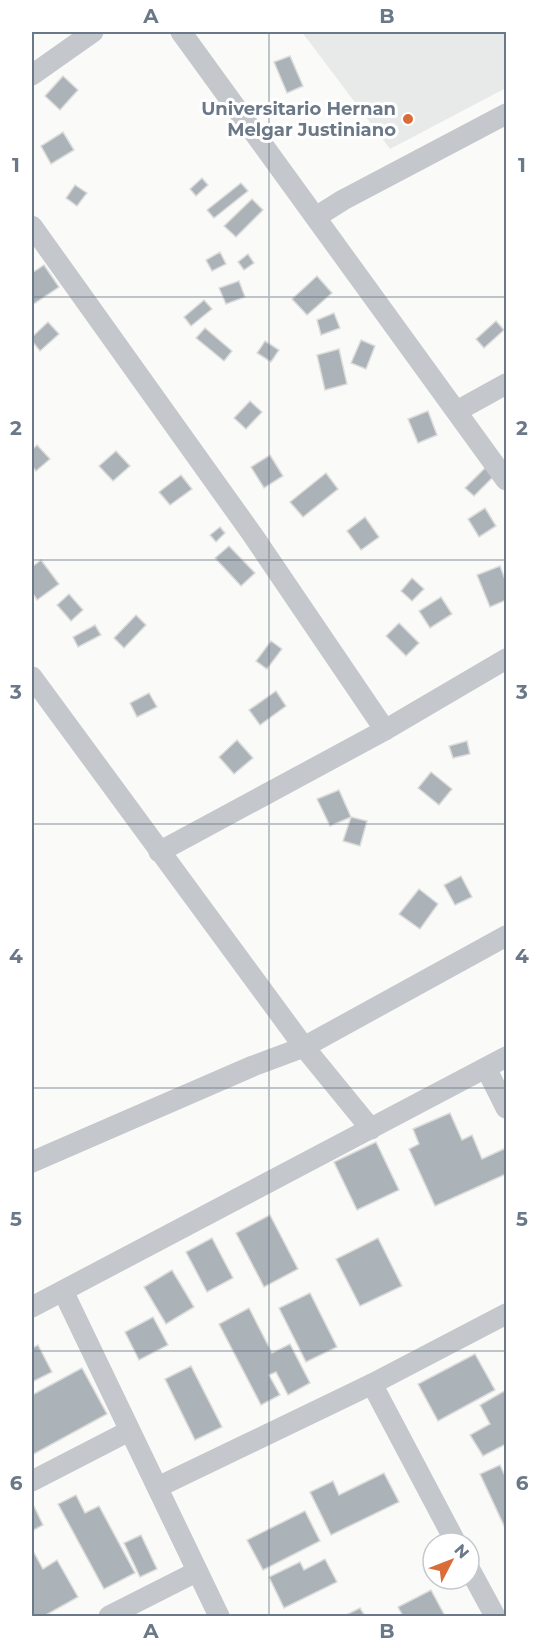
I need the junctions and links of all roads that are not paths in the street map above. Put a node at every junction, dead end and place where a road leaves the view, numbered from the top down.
1 (93, 32) edge
2 (181, 32) edge
3 (32, 75) edge
4 (507, 114) edge
5 (316, 217) junction
6 (32, 226) edge
7 (507, 384) edge
8 (457, 411) junction
9 (507, 480) edge
10 (507, 659) edge
11 (32, 677) edge
12 (385, 730) junction
13 (159, 852) junction
14 (507, 936) edge
15 (304, 1047) junction
16 (507, 1057) edge
17 (486, 1068) junction
18 (507, 1108) edge
19 (371, 1129) junction
20 (32, 1162) edge
21 (63, 1291) junction
22 (32, 1307) edge
23 (507, 1314) edge
24 (372, 1384) junction
25 (129, 1431) junction
26 (32, 1480) edge
27 (158, 1487) junction
28 (450, 1531) edge
29 (196, 1572) junction
30 (481, 1591) edge
31 (109, 1617) edge
32 (219, 1617) edge
33 (495, 1617) edge

1 - 3 street
2 - 5 street
4 - 5 street
5 - 8 street
6 - 12 street
7 - 8 street
8 - 9 street
10 - 12 street
11 - 13 street
12 - 13 street
13 - 15 street
14 - 15 street
15 - 19 street
15 - 20 street
16 - 17 street
17 - 18 street
17 - 19 street
19 - 21 street
21 - 22 street
21 - 25 street
23 - 24 street
24 - 27 street
24 - 28 street
25 - 26 street
25 - 27 street
27 - 29 street
29 - 31 street
29 - 32 street
30 - 33 street

